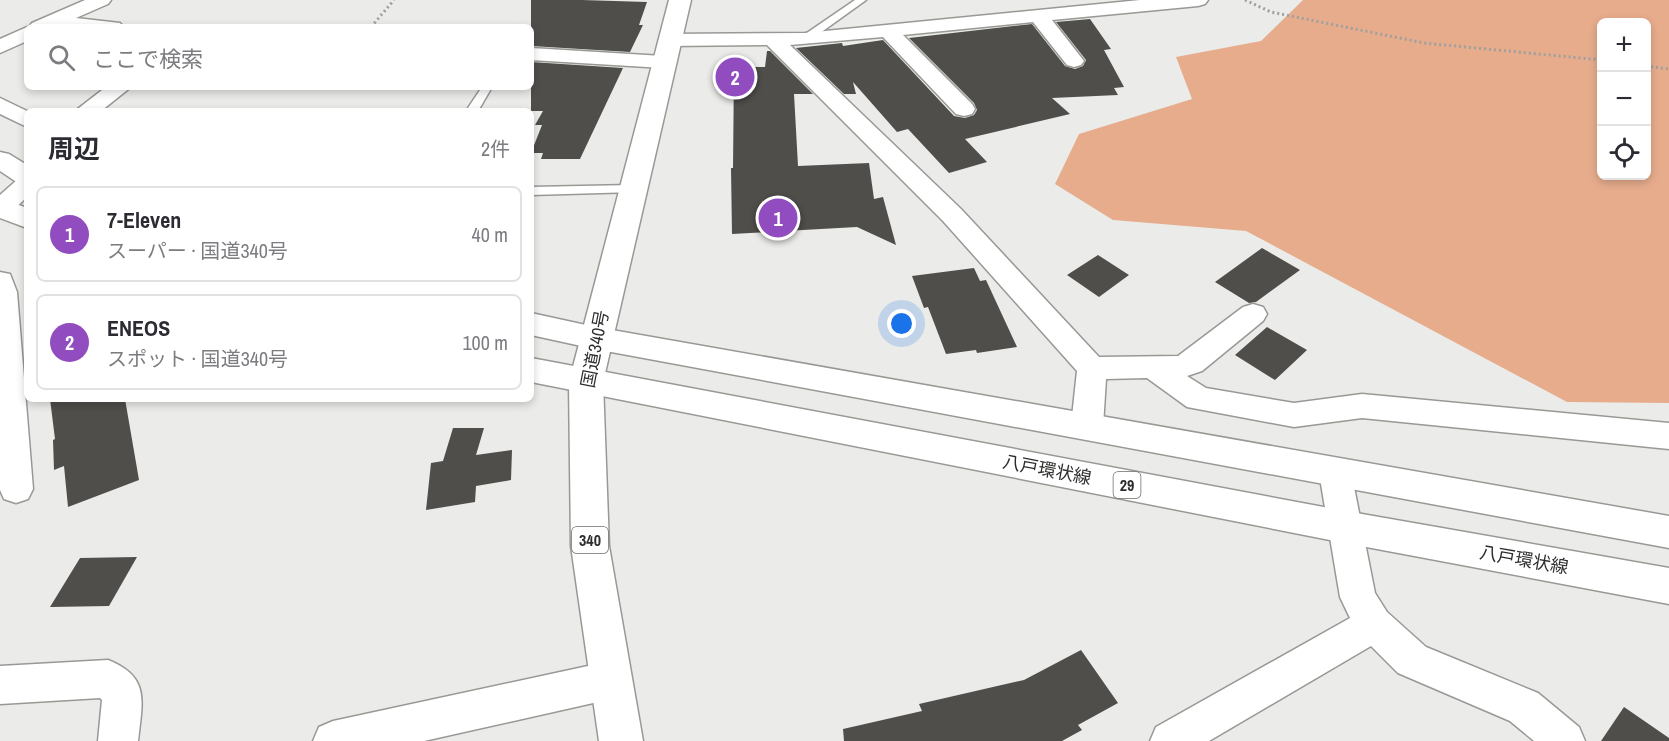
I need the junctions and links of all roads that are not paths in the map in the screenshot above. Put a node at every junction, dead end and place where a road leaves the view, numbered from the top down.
1 (101, 0) edge
2 (680, 0) edge
3 (861, 0) edge
4 (1198, 0) edge
5 (1038, 16) junction
6 (46, 24) edge
7 (888, 31) junction
8 (24, 35) edge
9 (805, 39) junction
10 (774, 40) junction
11 (0, 47) edge
12 (666, 51) junction
13 (534, 54) edge
14 (1074, 61) dead end
15 (116, 90) edge
16 (485, 90) edge
17 (0, 105) edge
18 (90, 108) edge
19 (474, 108) edge
20 (964, 109) dead end
21 (24, 118) edge
22 (0, 160) edge
23 (24, 175) edge
24 (24, 187) edge
25 (632, 189) junction
26 (534, 190) edge
27 (0, 208) edge
28 (24, 218) edge
29 (0, 280) edge
30 (1253, 314) dead end
31 (534, 325) edge
32 (595, 338) junction
33 (1092, 368) junction
34 (1153, 368) junction
35 (534, 371) edge
36 (586, 381) junction
37 (1087, 426) junction
38 (1669, 436) edge
39 (1335, 471) junction
40 (16, 489) dead end
41 (1345, 527) junction
42 (1669, 532) edge
43 (1669, 586) edge
44 (1374, 624) junction
45 (611, 680) junction
46 (0, 685) edge
47 (118, 741) edge
48 (333, 741) edge
49 (621, 741) edge
50 (1170, 741) edge
51 (1565, 741) edge

1 - 6 street
2 - 12 main road, 国道340号 / 340
3 - 9 lane
4 - 5 street
5 - 7 street
5 - 14 street
7 - 9 street
7 - 20 street
8 - 11 street
9 - 10 street
10 - 12 street
10 - 33 street
12 - 13 street
12 - 25 main road, 国道340号 / 340
15 - 18 street
16 - 19 lane
17 - 21 street
22 - 23 main road
24 - 27 street
25 - 26 lane
25 - 32 main road, 国道340号 / 340
27 - 28 main road
29 - 40 street
30 - 34 street
31 - 32 main road
32 - 36 main road, 国道340号 / 340
32 - 37 main road
33 - 34 street
33 - 37 street
34 - 38 street
35 - 36 main road, 八戸環状線 / 29
36 - 41 main road, 八戸環状線 / 29
36 - 45 main road, 国道340号 / 340
37 - 39 main road
39 - 41 street
39 - 42 main road
41 - 43 main road, 八戸環状線 / 29
41 - 44 street
44 - 50 street
44 - 51 street
45 - 48 street
45 - 49 main road, 国道340号 / 340
46 - 47 street

